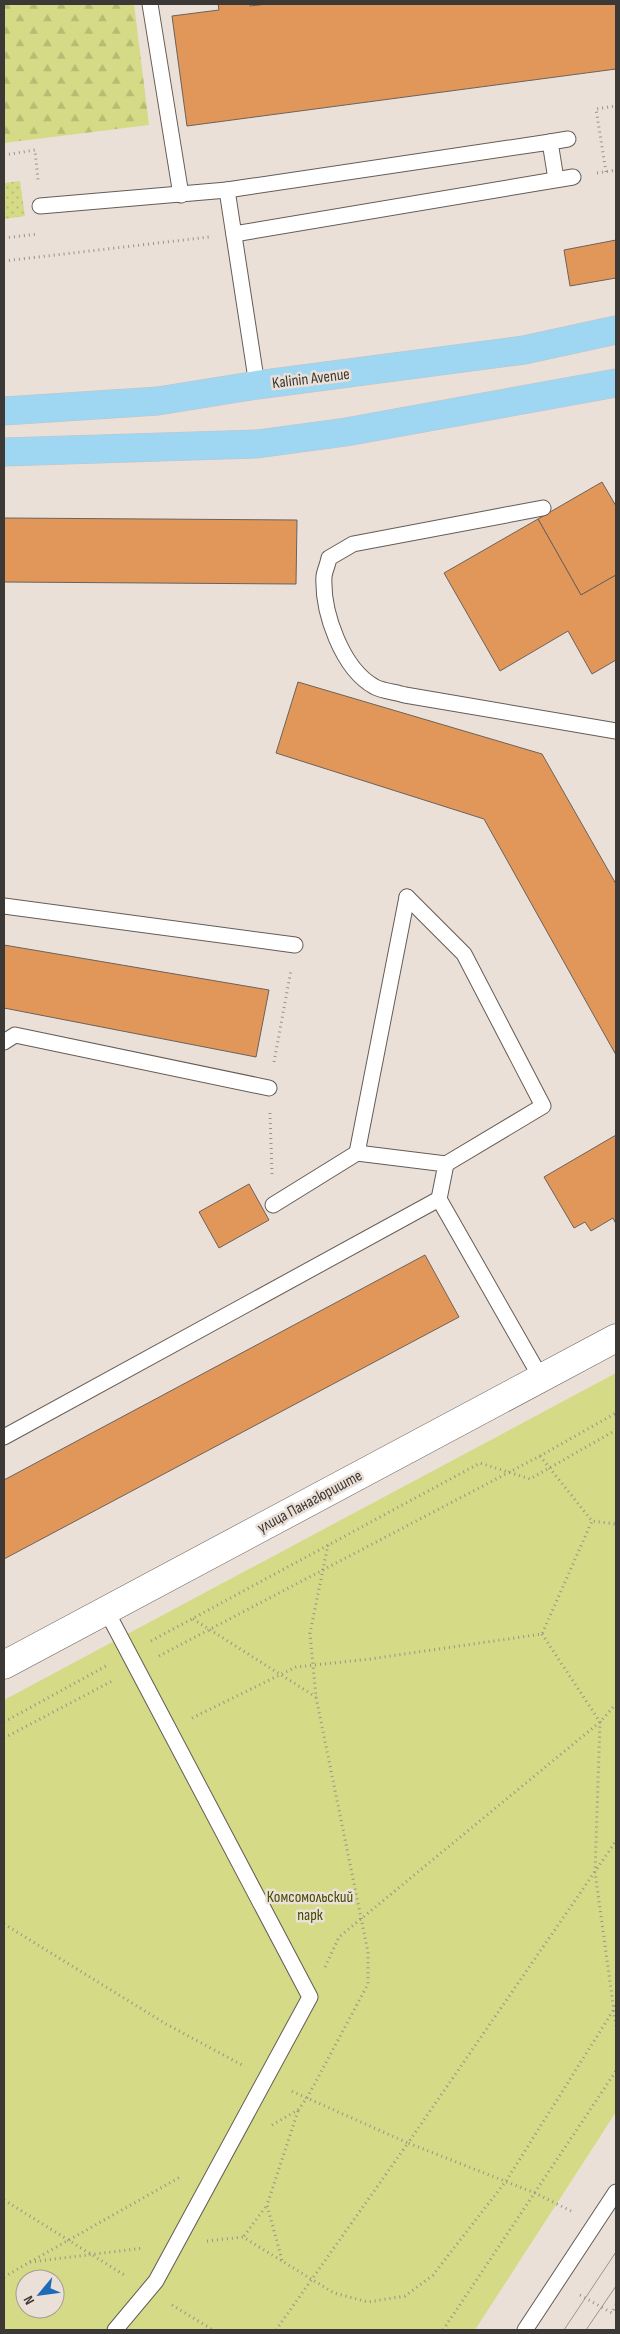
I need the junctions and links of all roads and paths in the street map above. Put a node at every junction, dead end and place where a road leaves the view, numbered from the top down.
1 (150, 4) edge
2 (616, 106) edge
3 (568, 139) dead end
4 (550, 142) junction
5 (35, 150) dead end
6 (4, 155) edge
7 (606, 172) dead end
8 (573, 176) dead end
9 (556, 180) junction
10 (227, 190) junction
11 (181, 195) junction
12 (40, 206) dead end
13 (42, 234) dead end
14 (234, 234) junction
15 (4, 238) edge
16 (4, 261) edge
17 (616, 330) edge
18 (616, 383) edge
19 (257, 386) junction
20 (4, 411) edge
21 (4, 452) edge
22 (543, 508) dead end
23 (616, 732) edge
24 (4, 906) edge
25 (295, 945) joint
26 (4, 1042) edge
27 (269, 1088) junction
28 (357, 1153) junction
29 (446, 1164) junction
30 (439, 1198) junction
31 (273, 1205) joint
32 (616, 1338) edge
33 (541, 1378) junction
34 (616, 1413) edge
35 (616, 1430) edge
36 (4, 1437) edge
37 (540, 1456) junction
38 (549, 1468) junction
39 (509, 1472) junction
40 (592, 1522) junction
41 (616, 1524) edge
42 (106, 1610) junction
43 (192, 1619) junction
44 (209, 1630) junction
45 (542, 1634) junction
46 (129, 1654) junction
47 (4, 1665) edge
48 (136, 1668) junction
49 (281, 1675) junction
50 (316, 1697) dead end
51 (616, 1704) edge
52 (4, 1722) edge
53 (600, 1722) junction
54 (170, 1729) junction
55 (4, 1738) edge
56 (616, 1841) edge
57 (595, 1872) junction
58 (4, 1924) edge
59 (310, 1997) junction
60 (615, 2008) edge
61 (616, 2026) edge
62 (616, 2070) edge
63 (266, 2079) junction
64 (298, 2110) dead end
65 (408, 2143) junction
66 (506, 2181) junction
67 (616, 2192) edge
68 (535, 2193) junction
69 (4, 2200) edge
70 (267, 2205) junction
71 (595, 2224) junction
72 (243, 2236) junction
73 (176, 2245) junction
74 (92, 2255) junction
75 (282, 2261) junction
76 (4, 2277) edge
77 (312, 2279) junction
78 (148, 2290) junction
79 (616, 2306) edge
80 (612, 2313) dead end
81 (115, 2330) edge
82 (213, 2330) edge
83 (276, 2330) edge
84 (442, 2330) edge
85 (525, 2330) edge

1 - 11 lane
2 - 7 path
3 - 4 lane
4 - 9 lane
4 - 10 lane
5 - 6 path
8 - 9 lane
9 - 14 lane
10 - 11 lane
10 - 14 lane
11 - 12 lane
13 - 15 path
14 - 16 path
14 - 19 lane
17 - 19 main road, Kalinin Avenue
18 - 21 main road
19 - 20 main road, Kalinin Avenue
22 - 23 lane
24 - 25 lane
25 - 27 path
26 - 27 lane
27 - 31 path
28 - 29 lane
28 - 29 lane
28 - 31 lane
29 - 30 lane
30 - 33 lane
30 - 36 lane
32 - 33 street, улица Панагюриште
33 - 42 street, улица Панагюриште
34 - 37 path
35 - 38 path
37 - 38 path
37 - 39 path
38 - 39 path
38 - 40 path
39 - 43 path
39 - 44 path
40 - 41 path
40 - 45 path
42 - 46 lane
42 - 47 street, улица Панагюриште
43 - 44 path
43 - 46 path
44 - 48 path
44 - 49 path
45 - 49 path
45 - 53 path
46 - 48 lane
46 - 52 path
48 - 54 lane
48 - 55 path
49 - 50 path
49 - 54 path
51 - 53 path
53 - 57 path
53 - 59 path
54 - 59 lane
56 - 57 path
57 - 60 path
57 - 65 path
58 - 63 path
59 - 63 lane
60 - 61 path
60 - 66 path
62 - 68 path
63 - 65 path
63 - 73 lane
64 - 70 path
65 - 66 path
65 - 77 path
66 - 68 path
66 - 77 path
67 - 71 lane
68 - 71 path
68 - 84 path
69 - 74 path
70 - 72 path
70 - 75 path
71 - 85 lane
72 - 73 path
72 - 75 path
73 - 74 path
73 - 78 lane
74 - 76 path
74 - 78 path
75 - 77 path
77 - 83 path
78 - 81 lane
78 - 82 path
79 - 80 path

